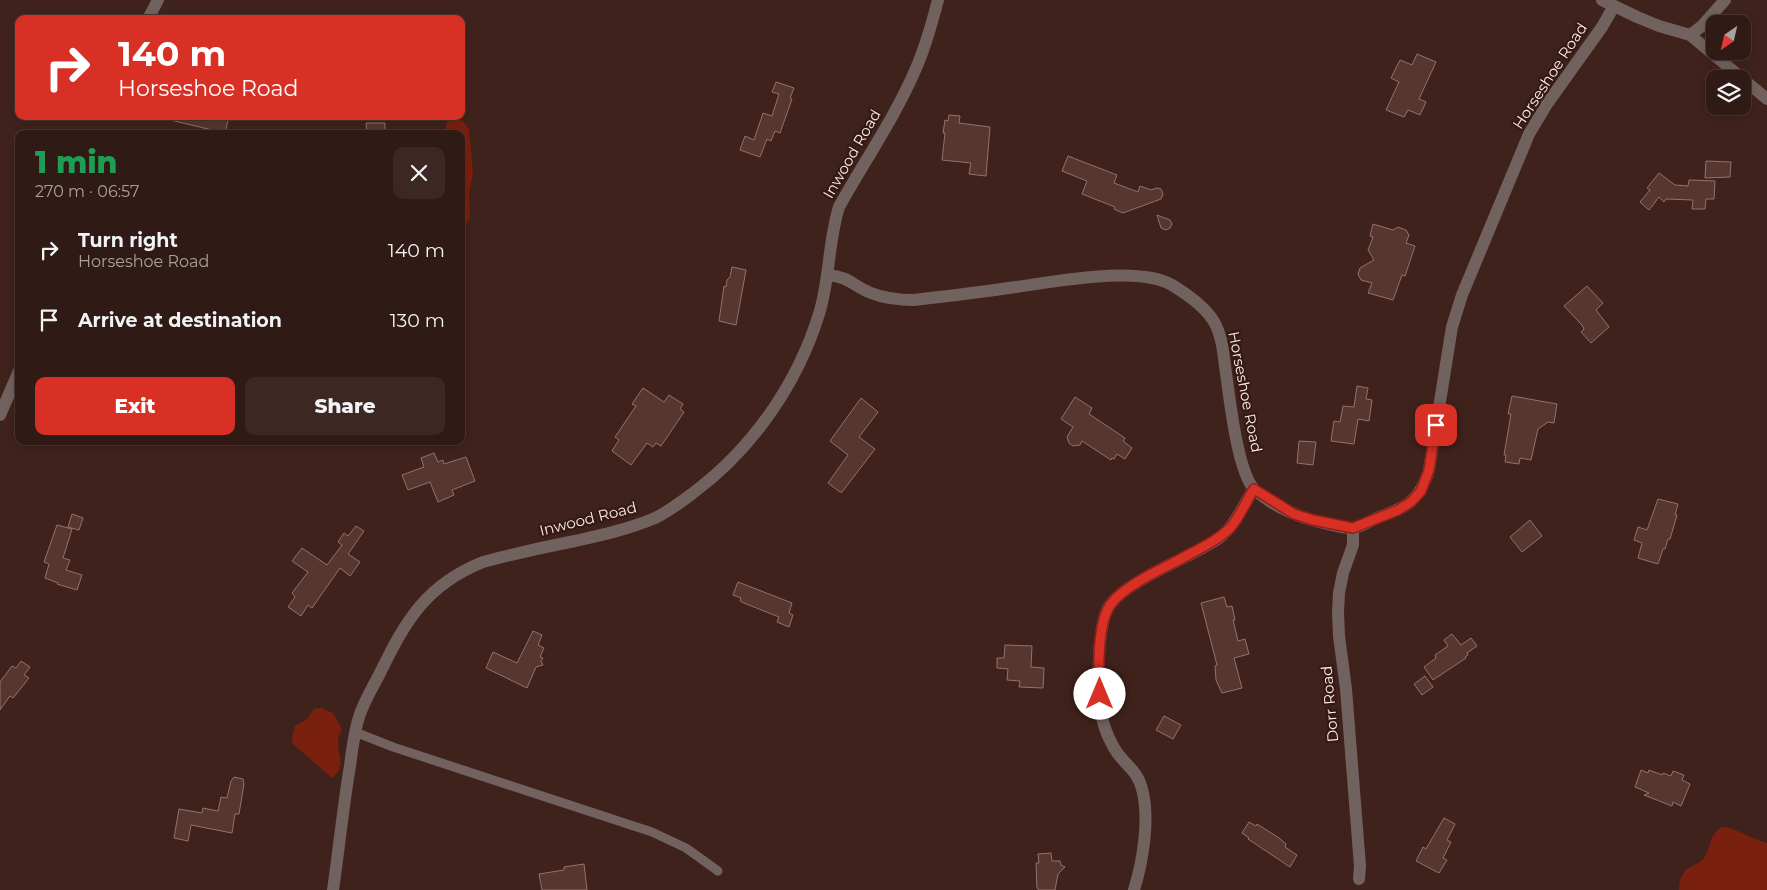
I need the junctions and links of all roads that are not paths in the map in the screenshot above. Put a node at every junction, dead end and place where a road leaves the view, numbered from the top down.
1 (158, 0) edge
2 (938, 0) edge
3 (1725, 0) edge
4 (1608, 3) edge
5 (150, 15) edge
6 (1690, 34) junction
7 (1767, 99) edge
8 (828, 275) junction
9 (15, 380) edge
10 (0, 415) edge
11 (1254, 489) junction
12 (1353, 528) junction
13 (355, 732) junction
14 (718, 871) dead end
15 (1359, 879) dead end
16 (333, 890) edge
17 (1134, 890) edge

1 - 5 street
2 - 8 street, Inwood Road
3 - 6 street
4 - 6 street
4 - 12 street, Horseshoe Road
6 - 7 street
8 - 11 street, Horseshoe Road
8 - 13 street, Inwood Road
9 - 10 street
11 - 12 street
11 - 17 street
12 - 15 street, Dorr Road
13 - 14 lane
13 - 16 street, Inwood Road

